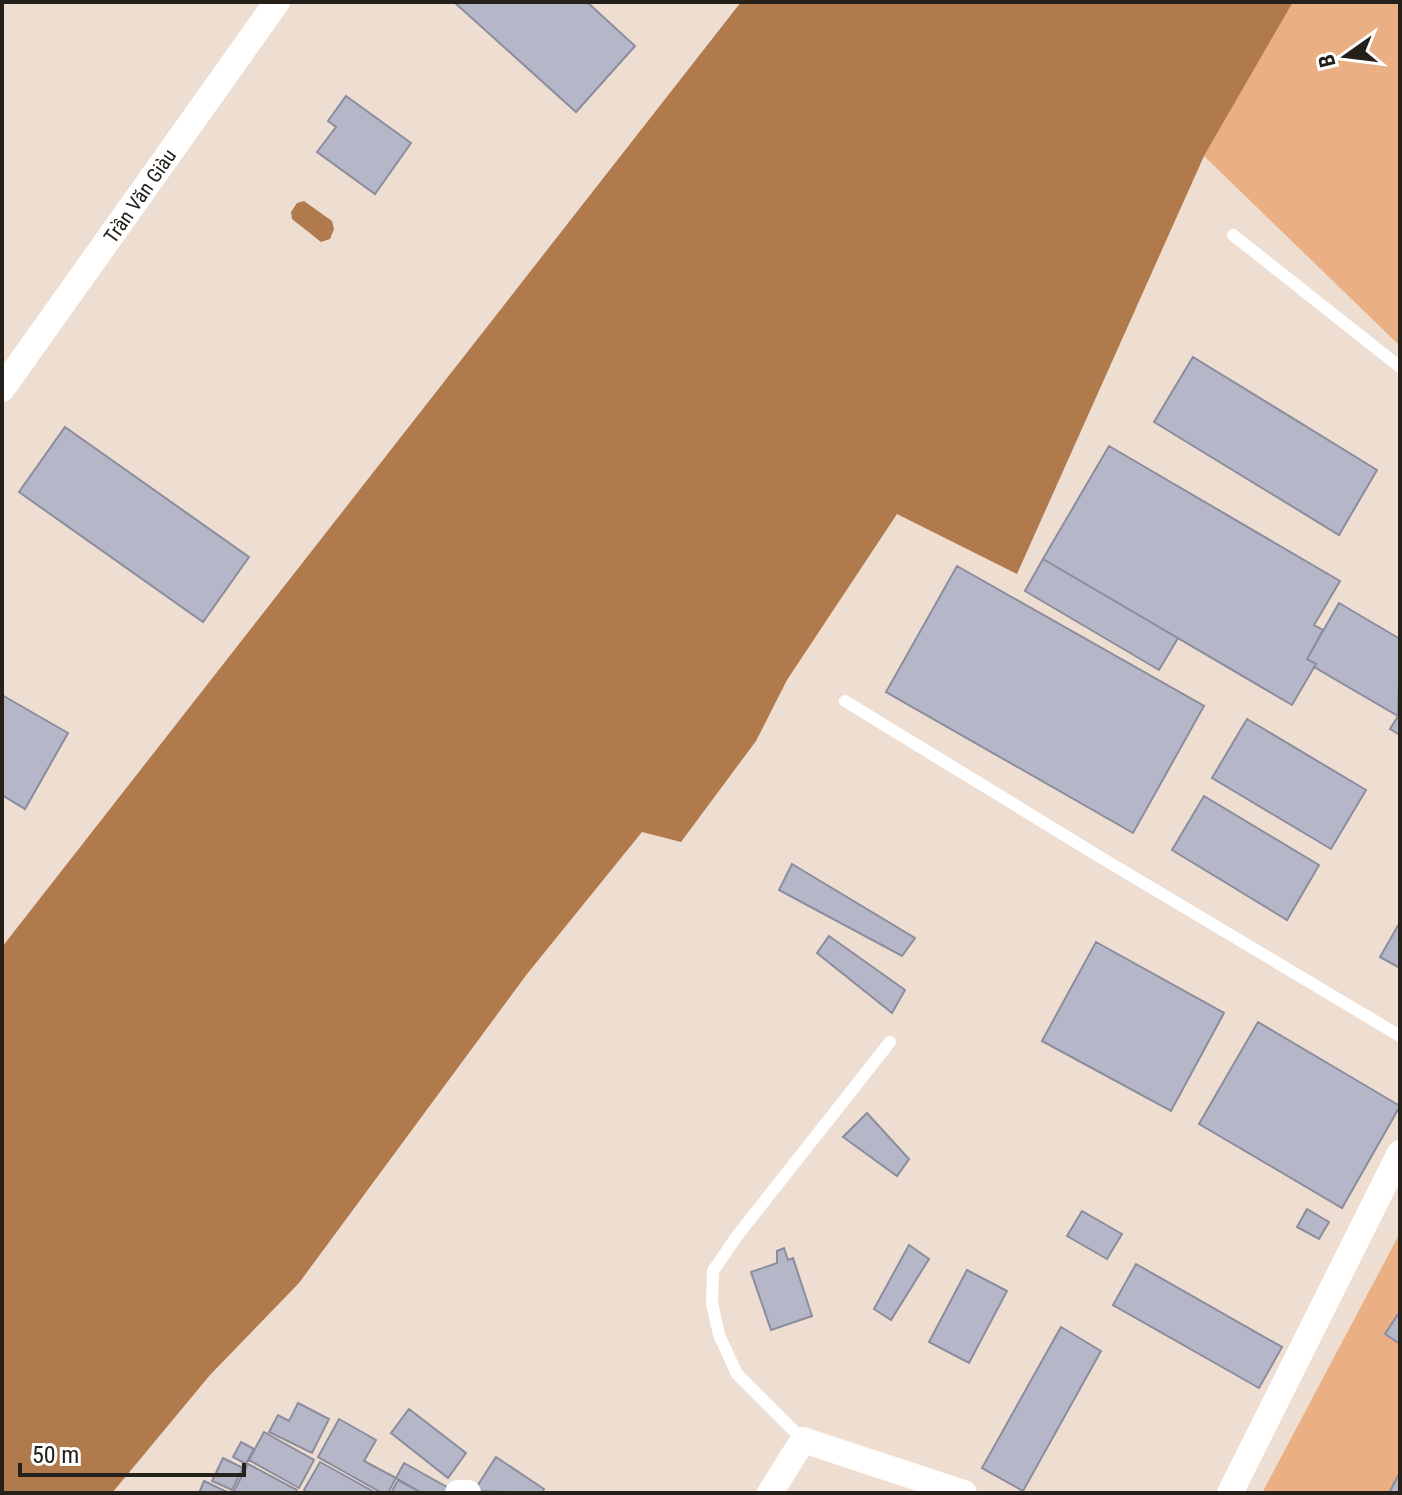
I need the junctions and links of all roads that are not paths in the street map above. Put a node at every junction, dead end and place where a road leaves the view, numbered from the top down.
1 (277, 2) edge
2 (1233, 235) dead end
3 (1400, 367) edge
4 (2, 389) edge
5 (845, 701) dead end
6 (1400, 1036) edge
7 (890, 1042) dead end
8 (1400, 1153) edge
9 (803, 1440) junction
10 (458, 1493) edge
11 (468, 1493) edge
12 (770, 1493) edge
13 (964, 1493) edge
14 (1230, 1493) edge

1 - 4 street, Trần Văn Giàu
2 - 3 lane
5 - 6 lane
7 - 9 lane
8 - 14 street
9 - 12 street
9 - 13 street
10 - 11 street

